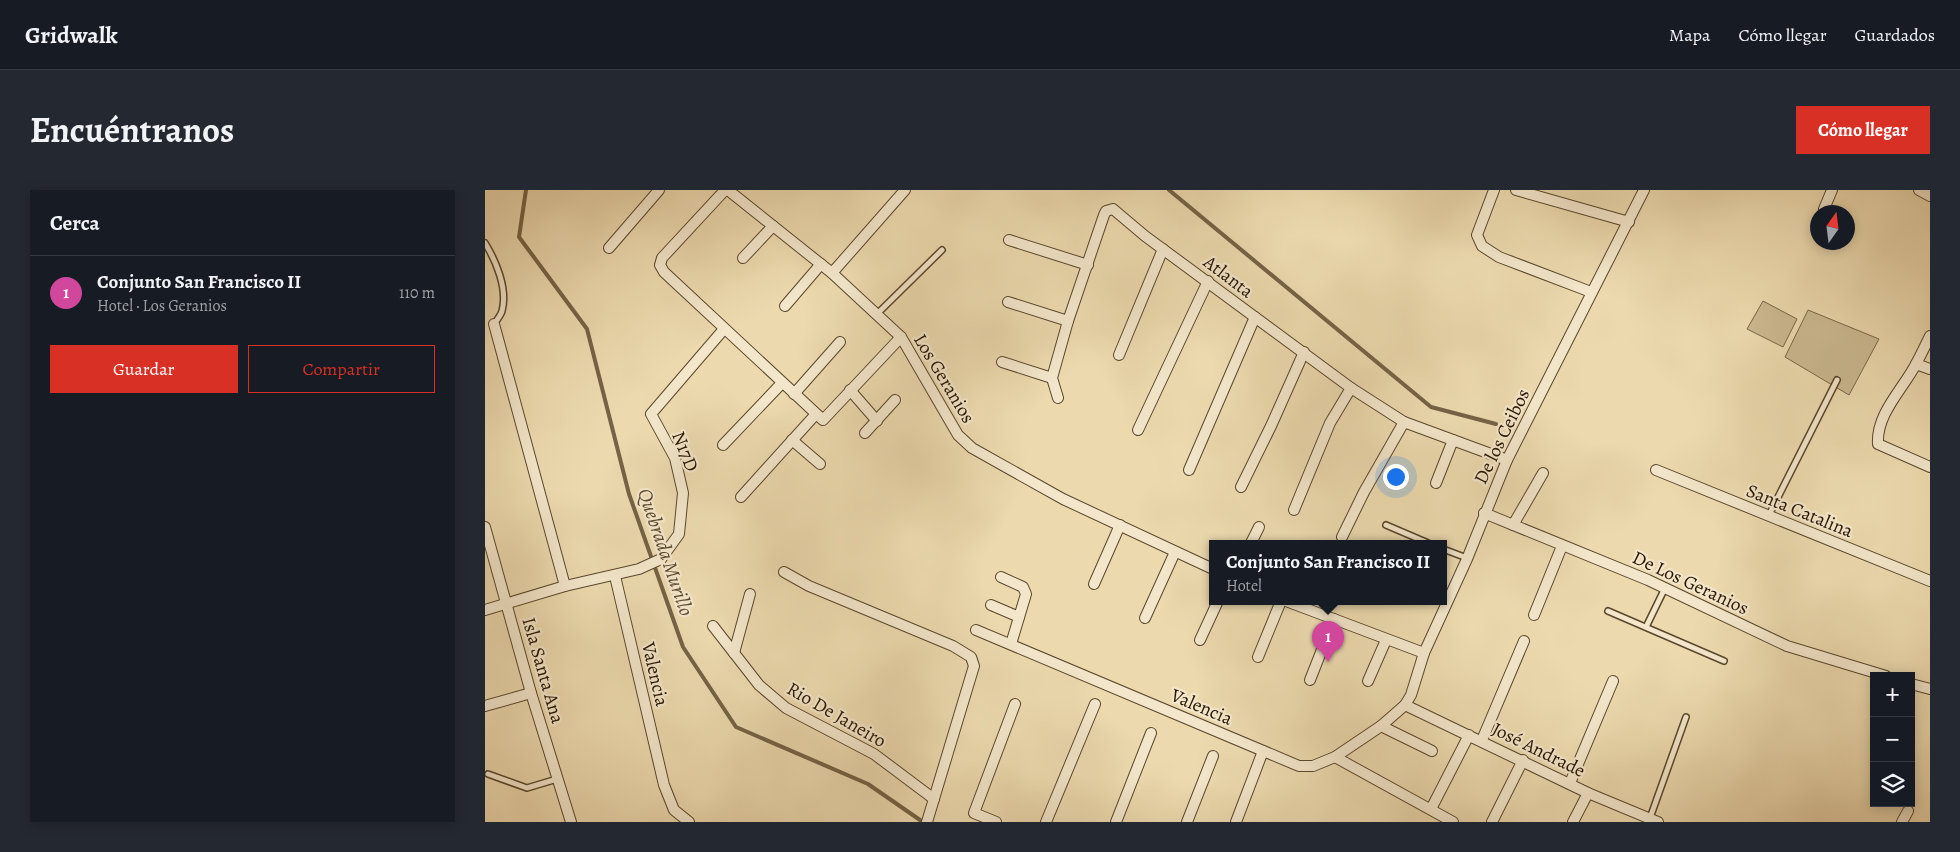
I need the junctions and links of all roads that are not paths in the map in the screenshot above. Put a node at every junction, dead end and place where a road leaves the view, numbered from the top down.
1 (659, 190) edge
2 (727, 190) edge
3 (905, 190) edge
4 (1494, 190) edge
5 (1516, 190) edge
6 (1644, 190) edge
7 (1832, 190) edge
8 (1919, 190) edge
9 (1930, 196) edge
10 (1825, 205) edge
11 (1629, 222) junction
12 (773, 226) junction
13 (1009, 240) dead end
14 (485, 243) edge
15 (609, 248) dead end
16 (1163, 248) junction
17 (941, 250) dead end
18 (743, 258) dead end
19 (821, 264) junction
20 (1088, 266) junction
21 (832, 273) junction
22 (1208, 281) junction
23 (1591, 292) junction
24 (1008, 302) dead end
25 (785, 306) dead end
26 (877, 314) junction
27 (1255, 317) junction
28 (1068, 320) junction
29 (493, 324) joint
30 (724, 329) junction
31 (1930, 336) edge
32 (901, 337) junction
33 (840, 342) dead end
34 (1304, 352) junction
35 (1119, 355) dead end
36 (1002, 362) dead end
37 (1917, 364) junction
38 (1930, 369) edge
39 (1052, 378) junction
40 (1837, 380) dead end
41 (782, 383) junction
42 (1351, 388) junction
43 (850, 390) junction
44 (794, 394) junction
45 (1058, 398) dead end
46 (895, 400) dead end
47 (819, 417) junction
48 (877, 422) junction
49 (1404, 422) junction
50 (1138, 430) dead end
51 (865, 433) dead end
52 (792, 440) junction
53 (1453, 440) junction
54 (723, 444) dead end
55 (1507, 460) junction
56 (820, 464) dead end
57 (1930, 467) edge
58 (1189, 470) dead end
59 (1656, 470) dead end
60 (1543, 474) dead end
61 (1437, 483) dead end
62 (1241, 487) dead end
63 (741, 497) dead end
64 (1294, 510) dead end
65 (1484, 513) junction
66 (1768, 516) junction
67 (1120, 525) junction
68 (1386, 525) dead end
69 (1513, 525) junction
70 (485, 526) edge
71 (1259, 527) dead end
72 (1342, 537) dead end
73 (1252, 540) edge
74 (1422, 540) edge
75 (1562, 546) junction
76 (1447, 550) edge
77 (1175, 552) junction
78 (1467, 558) junction
79 (1209, 567) edge
80 (784, 572) dead end
81 (615, 576) junction
82 (1001, 577) dead end
83 (1930, 582) edge
84 (1094, 584) dead end
85 (565, 586) junction
86 (1665, 588) junction
87 (750, 594) dead end
88 (1447, 602) edge
89 (507, 603) junction
90 (991, 604) dead end
91 (1216, 605) edge
92 (1279, 605) edge
93 (1297, 605) edge
94 (1446, 605) edge
95 (485, 610) edge
96 (1608, 611) dead end
97 (1534, 615) dead end
98 (1019, 617) junction
99 (1145, 618) dead end
100 (1334, 619) junction
101 (713, 626) dead end
102 (1646, 627) junction
103 (976, 630) dead end
104 (1200, 640) dead end
105 (1386, 640) junction
106 (1524, 641) dead end
107 (1011, 644) junction
108 (734, 653) junction
109 (1424, 653) junction
110 (1258, 658) dead end
111 (1724, 661) dead end
112 (1873, 672) edge
113 (1310, 680) dead end
114 (1368, 681) dead end
115 (1613, 681) dead end
116 (1915, 685) edge
117 (1930, 689) edge
118 (531, 692) junction
119 (1015, 704) dead end
120 (1095, 704) dead end
121 (1405, 705) junction
122 (485, 706) edge
123 (1686, 717) dead end
124 (1381, 726) junction
125 (1151, 733) dead end
126 (1469, 735) junction
127 (1481, 740) junction
128 (1263, 751) junction
129 (1432, 751) dead end
130 (1213, 756) dead end
131 (1335, 757) junction
132 (1523, 760) junction
133 (489, 774) dead end
134 (558, 779) junction
135 (1570, 783) junction
136 (1588, 793) junction
137 (934, 799) junction
138 (1431, 808) junction
139 (1907, 811) dead end
140 (1654, 820) edge
141 (571, 822) edge
142 (689, 822) edge
143 (927, 822) edge
144 (996, 822) edge
145 (1045, 822) edge
146 (1116, 822) edge
147 (1187, 822) edge
148 (1236, 822) edge
149 (1453, 822) edge
150 (1492, 822) edge
151 (1573, 822) edge
152 (1903, 822) edge

1 - 15 street
2 - 12 street, Los Geranios
2 - 30 street
3 - 21 street
4 - 23 street
5 - 11 street
6 - 11 street, De los Ceibos
7 - 10 street
8 - 9 street
11 - 23 street, De los Ceibos
12 - 18 street
12 - 19 street, Los Geranios
13 - 20 street
14 - 29 lane
16 - 20 street, Atlanta
16 - 22 street, Atlanta
16 - 35 street
17 - 26 lane
19 - 21 street, Los Geranios
19 - 25 street
20 - 28 street, Atlanta
21 - 26 street, Los Geranios
22 - 27 street, Atlanta
22 - 50 street
23 - 55 street, De los Ceibos
24 - 28 street
26 - 32 street, Los Geranios
27 - 34 street, Atlanta
27 - 58 street
28 - 39 street, Atlanta
29 - 85 street
30 - 41 street
30 - 81 street, N17D
31 - 37 street
32 - 43 street
32 - 67 street, Los Geranios
33 - 44 street
34 - 42 street, Atlanta
34 - 62 street
36 - 39 street
37 - 38 street
37 - 57 street
39 - 45 street
40 - 66 lane
41 - 44 street
41 - 54 street
42 - 49 street, Atlanta
42 - 64 street
43 - 47 street
43 - 48 street
44 - 47 street
46 - 48 street
47 - 52 street
48 - 51 street
49 - 53 street, Atlanta
49 - 72 street
52 - 56 street
52 - 63 street
53 - 55 street, Atlanta
53 - 61 street
55 - 65 street, De los Ceibos
59 - 66 street, Santa Catalina
60 - 69 street
65 - 69 street, De Los Geranios
65 - 78 street, De los Ceibos
66 - 83 street, Santa Catalina
67 - 77 street, Los Geranios
67 - 84 street
68 - 74 lane
69 - 75 street, De Los Geranios
70 - 89 street, Isla Santa Ana
71 - 73 street
75 - 86 street, De Los Geranios
75 - 97 street
76 - 78 lane
77 - 79 street, Los Geranios
77 - 99 street
78 - 88 street, De los Ceibos
80 - 137 street
81 - 85 street
81 - 142 street, Valencia
82 - 98 street
85 - 89 street
86 - 102 lane
86 - 112 street, De Los Geranios
87 - 108 street
89 - 95 street
89 - 118 street, Isla Santa Ana
90 - 98 street
91 - 104 street
92 - 110 street
93 - 100 street
94 - 109 street, De los Ceibos
96 - 102 lane
98 - 107 street
100 - 105 street
100 - 113 street
101 - 108 street, Rio De Janeiro
102 - 111 lane
103 - 107 street, Valencia
105 - 109 street
105 - 114 street
106 - 127 street
107 - 128 street, Valencia
108 - 137 street, Rio De Janeiro
109 - 121 street, De los Ceibos
115 - 135 street
116 - 117 street
118 - 122 street
118 - 134 street, Isla Santa Ana
119 - 144 street
120 - 145 street
121 - 124 street, Valencia
121 - 126 street, José Andrade
123 - 140 lane
124 - 129 street
124 - 131 street, Valencia
125 - 146 street
126 - 127 street, José Andrade
126 - 138 street
127 - 132 street, José Andrade
128 - 131 street, Valencia
128 - 148 street
130 - 147 street
131 - 138 street
132 - 135 street, José Andrade
132 - 150 street
133 - 134 lane
134 - 141 street, Isla Santa Ana
135 - 136 street, José Andrade
136 - 140 street, José Andrade
136 - 151 street
137 - 143 street
138 - 149 street
139 - 152 street

